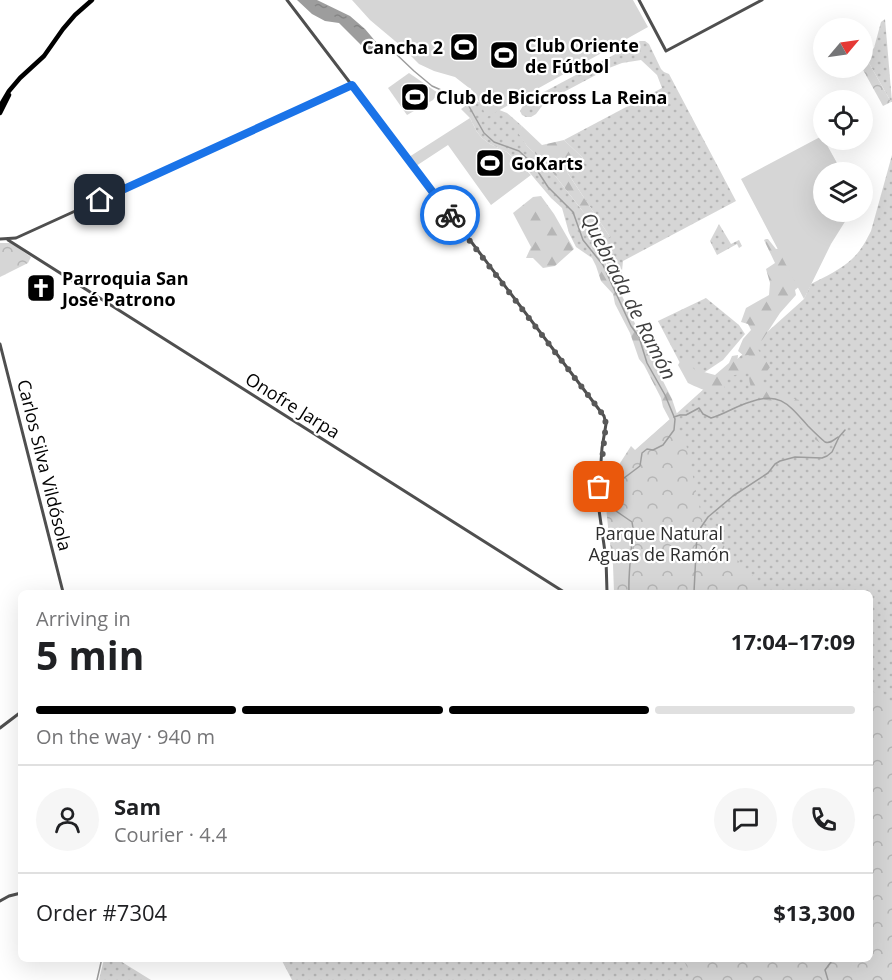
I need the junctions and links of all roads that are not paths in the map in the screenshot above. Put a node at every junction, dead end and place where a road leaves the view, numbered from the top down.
1 (92, 0) edge
2 (286, 0) edge
3 (639, 0) edge
4 (762, 0) edge
5 (352, 85) junction
6 (12, 87) junction
7 (0, 106) edge
8 (0, 113) edge
9 (0, 239) edge
10 (8, 240) junction
11 (0, 344) edge
12 (62, 590) edge
13 (561, 590) edge
14 (607, 590) edge
15 (18, 714) edge
16 (0, 728) edge
17 (18, 894) edge
18 (0, 901) edge

1 - 6 main road
2 - 5 street
3 - 4 street
5 - 10 street
5 - 14 street
6 - 7 main road
6 - 8 main road
9 - 10 street
10 - 13 street, Onofre Jarpa
11 - 12 street, Carlos Silva Vildósola
15 - 16 street
17 - 18 street

